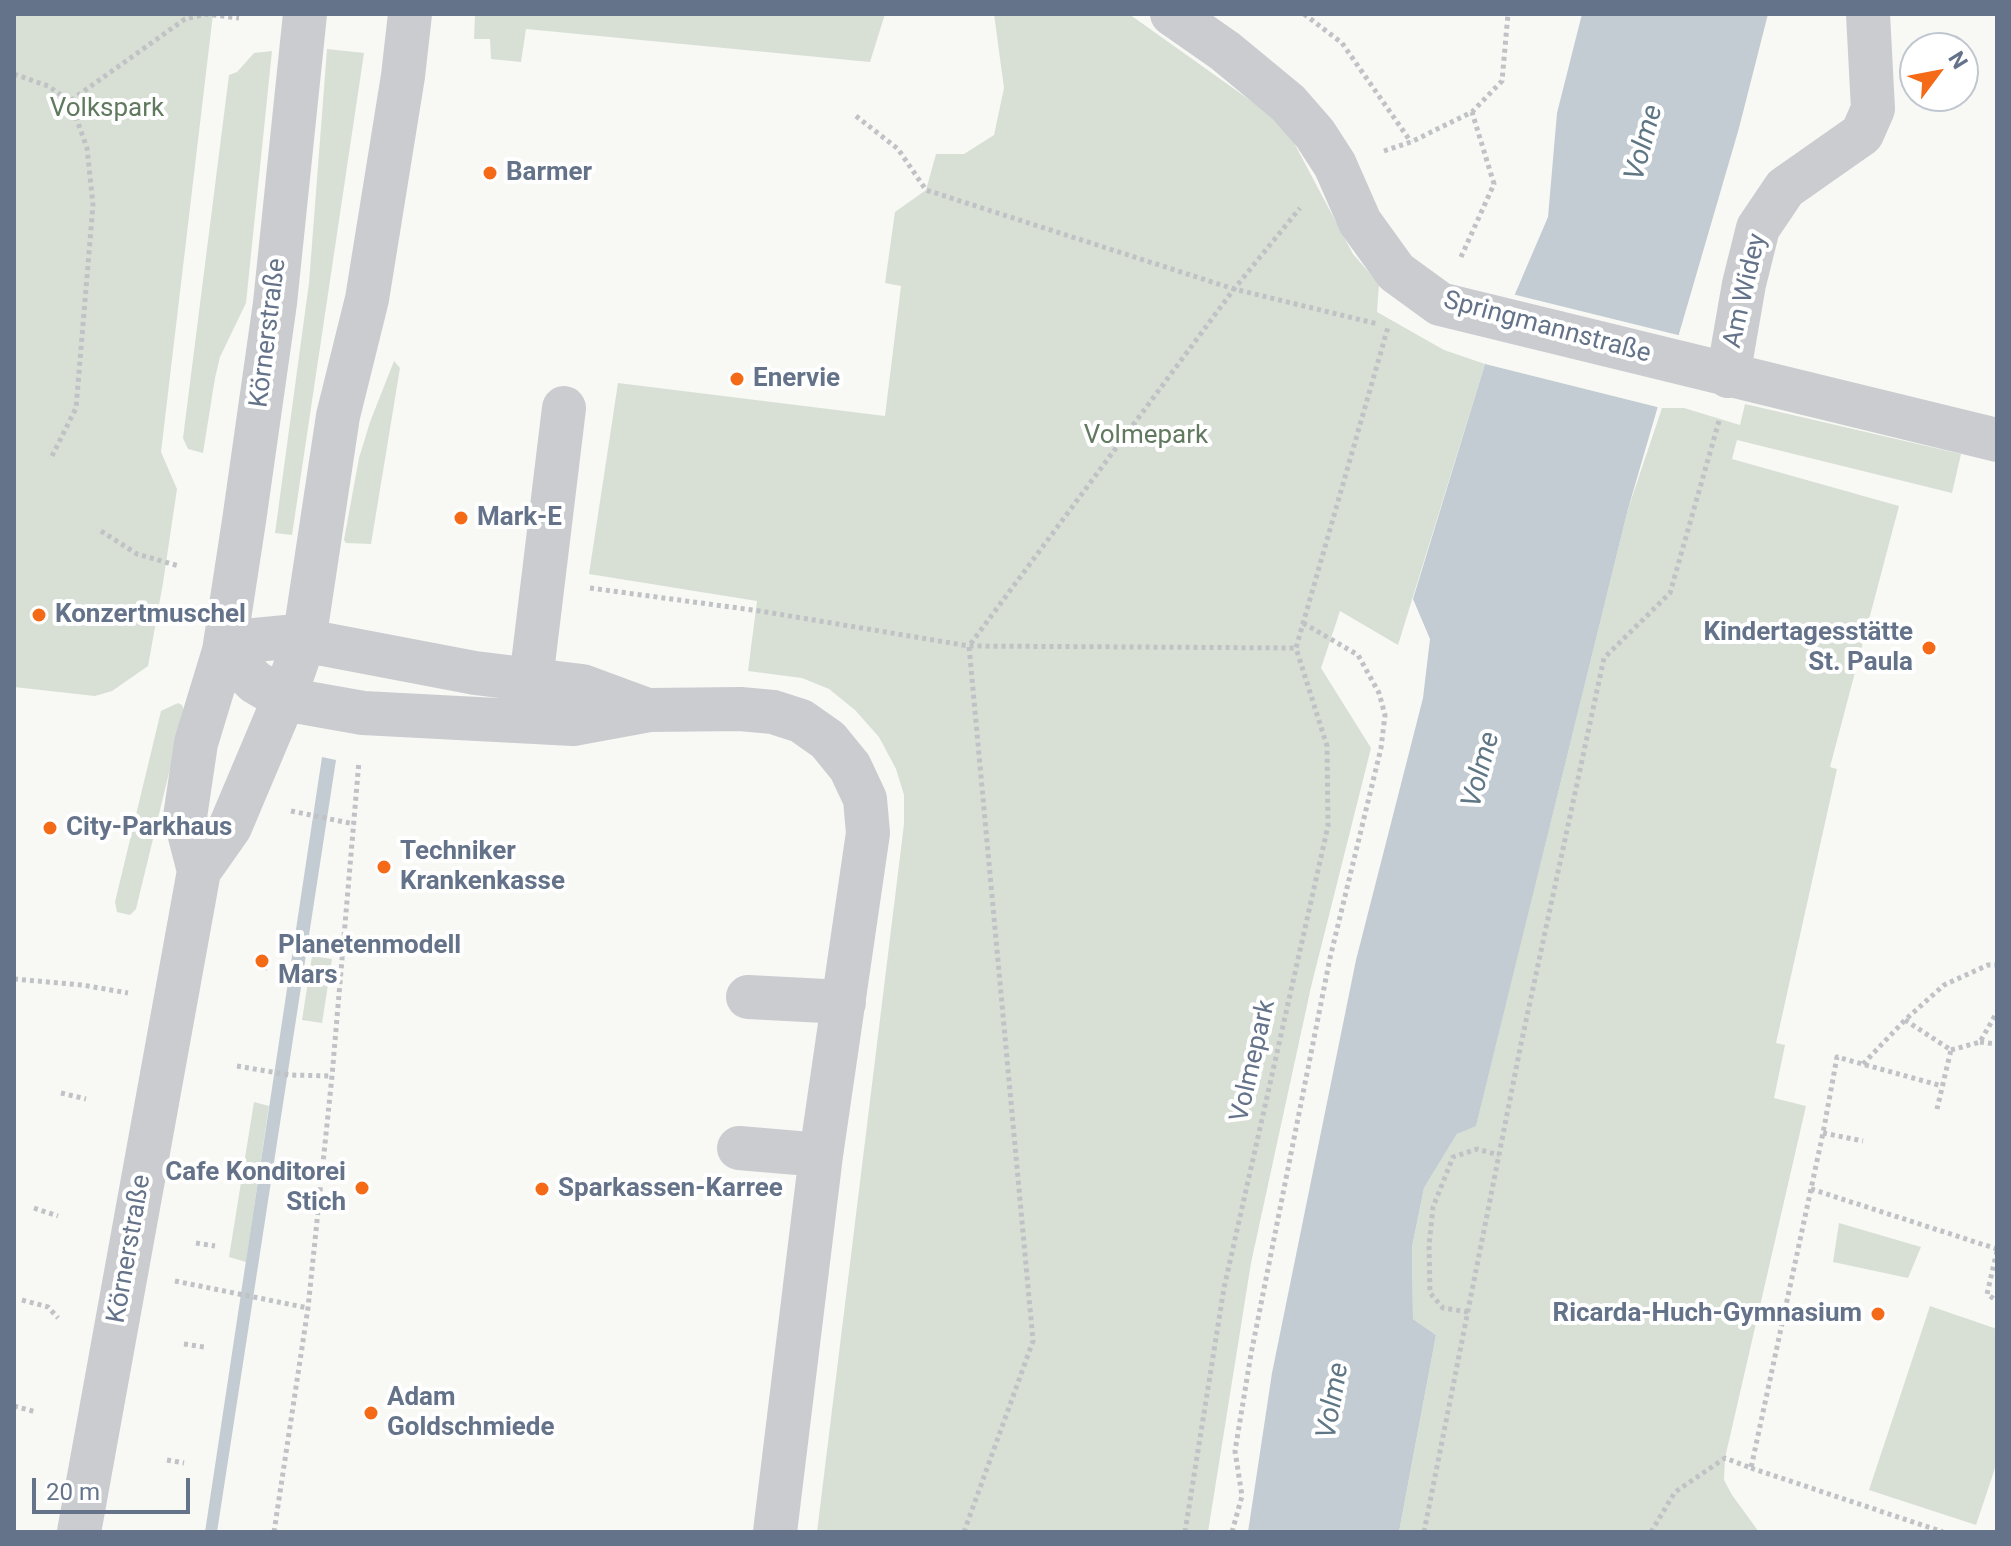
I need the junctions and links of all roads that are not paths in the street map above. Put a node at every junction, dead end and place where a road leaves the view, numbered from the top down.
1 (305, 14) edge
2 (410, 14) edge
3 (1172, 14) edge
4 (1868, 14) edge
5 (1728, 376) junction
6 (564, 408) dead end
7 (1997, 440) edge
8 (304, 641) junction
9 (224, 651) junction
10 (531, 680) junction
11 (284, 699) junction
12 (649, 710) junction
13 (199, 871) junction
14 (748, 997) dead end
15 (844, 1002) junction
16 (739, 1148) dead end
17 (821, 1155) junction
18 (79, 1532) edge
19 (775, 1532) edge

1 - 9 street, Körnerstraße
2 - 8 street, Körnerstraße
3 - 5 street, Springmannstraße
4 - 5 street, Am Widey
5 - 7 street, Springmannstraße
6 - 10 street
8 - 9 street
8 - 10 street
8 - 11 street, Körnerstraße
9 - 11 street
9 - 13 street, Körnerstraße
10 - 12 street
11 - 12 street
11 - 13 street, Körnerstraße
12 - 15 street
13 - 18 street, Körnerstraße
14 - 15 street
15 - 17 street
16 - 17 street
17 - 19 street

